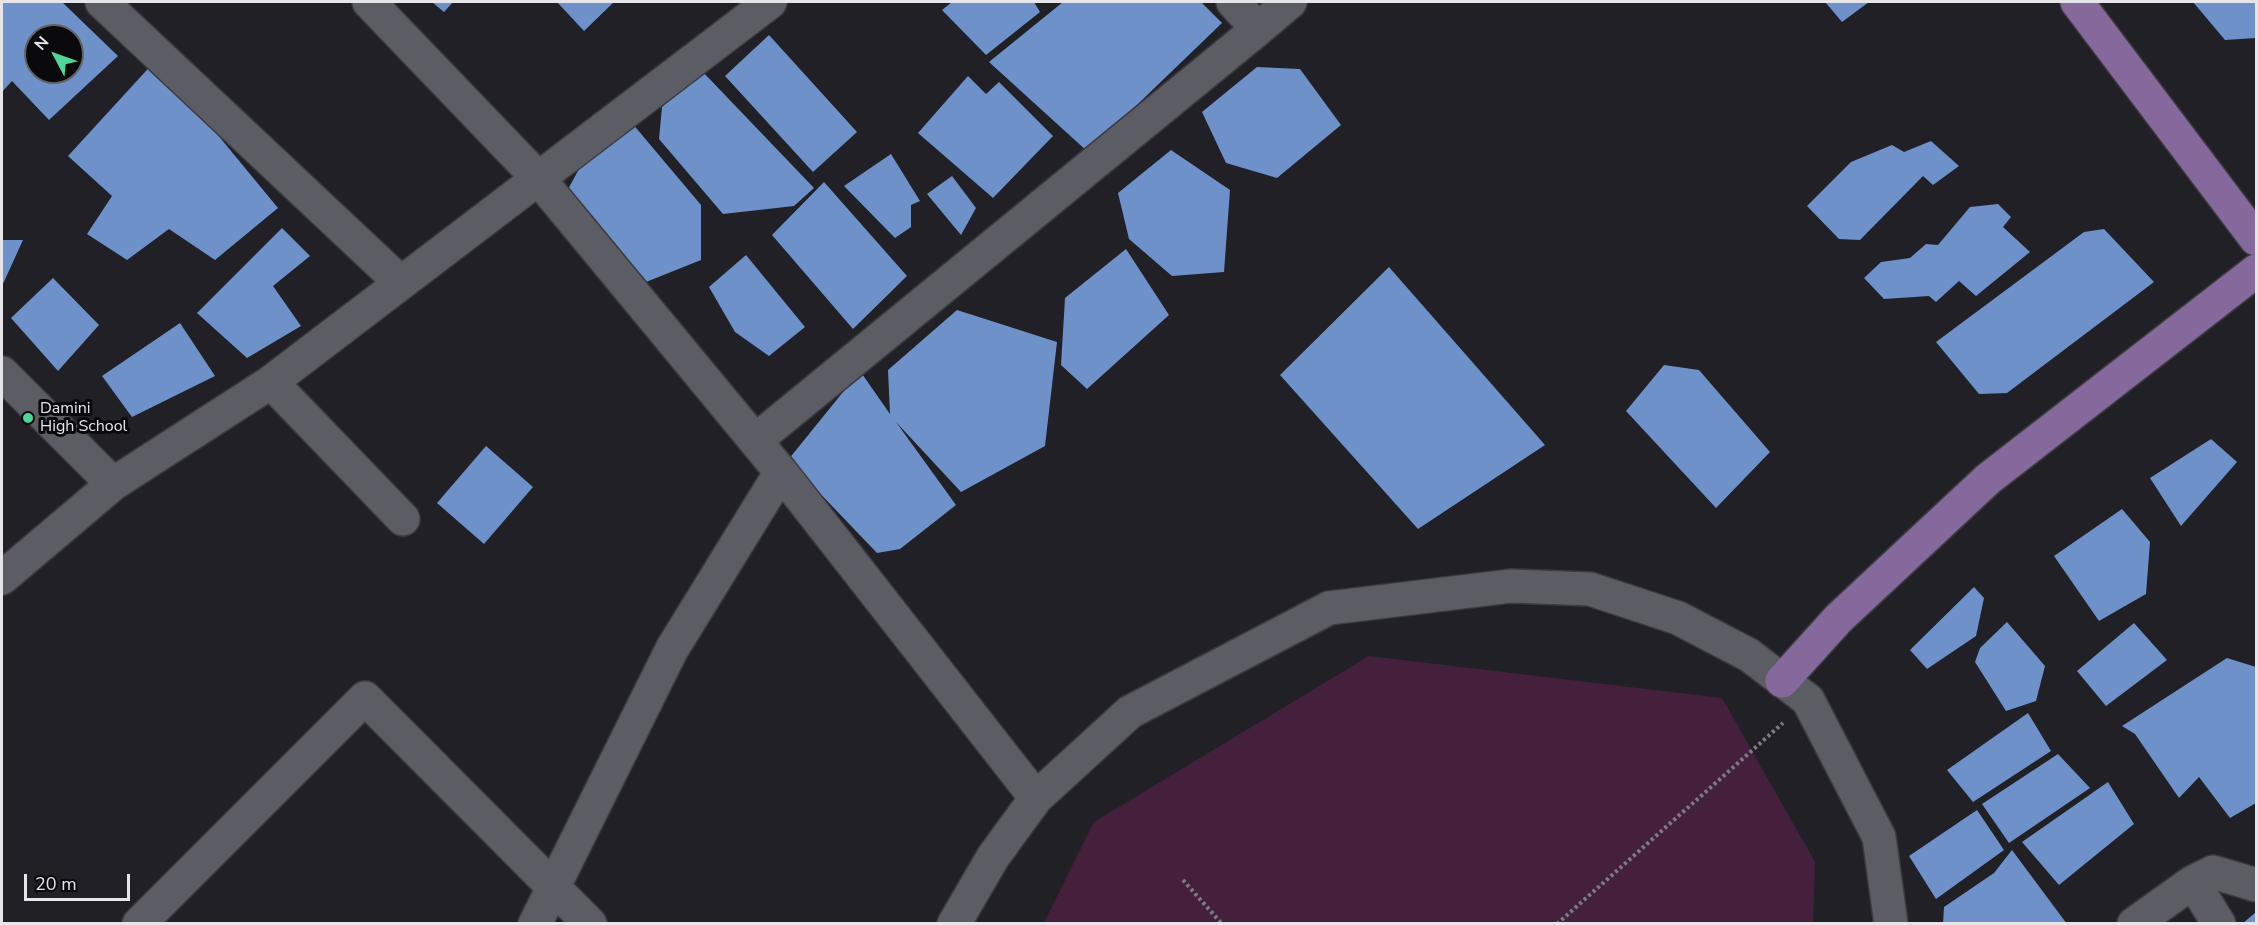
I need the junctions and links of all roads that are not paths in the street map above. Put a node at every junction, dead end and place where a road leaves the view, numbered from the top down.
1 (102, 2) edge
2 (369, 2) edge
3 (770, 2) edge
4 (1233, 2) edge
5 (1290, 2) edge
6 (2077, 2) edge
7 (1258, 29) junction
8 (538, 178) junction
9 (2256, 238) edge
10 (2256, 271) edge
11 (401, 283) junction
12 (2, 373) edge
13 (271, 382) junction
14 (756, 440) junction
15 (781, 472) junction
16 (113, 484) junction
17 (404, 519) dead end
18 (2, 578) edge
19 (1795, 691) junction
20 (1035, 798) junction
21 (2193, 882) junction
22 (2256, 885) edge
23 (552, 889) junction
24 (140, 924) edge
25 (535, 924) edge
26 (590, 924) edge
27 (954, 924) edge
28 (1891, 924) edge
29 (2134, 924) edge
30 (2219, 924) edge

1 - 11 street
2 - 8 street
3 - 8 street
4 - 7 street
5 - 7 street
6 - 9 main road
7 - 14 street
8 - 11 street
8 - 14 street
10 - 19 main road
11 - 13 street
12 - 16 street
13 - 16 street
13 - 17 street
14 - 15 street
15 - 20 street
15 - 23 street
16 - 18 street
19 - 20 street
19 - 28 street
20 - 27 street
21 - 22 street
21 - 29 street
21 - 30 street
23 - 24 street
23 - 25 street
23 - 26 street

